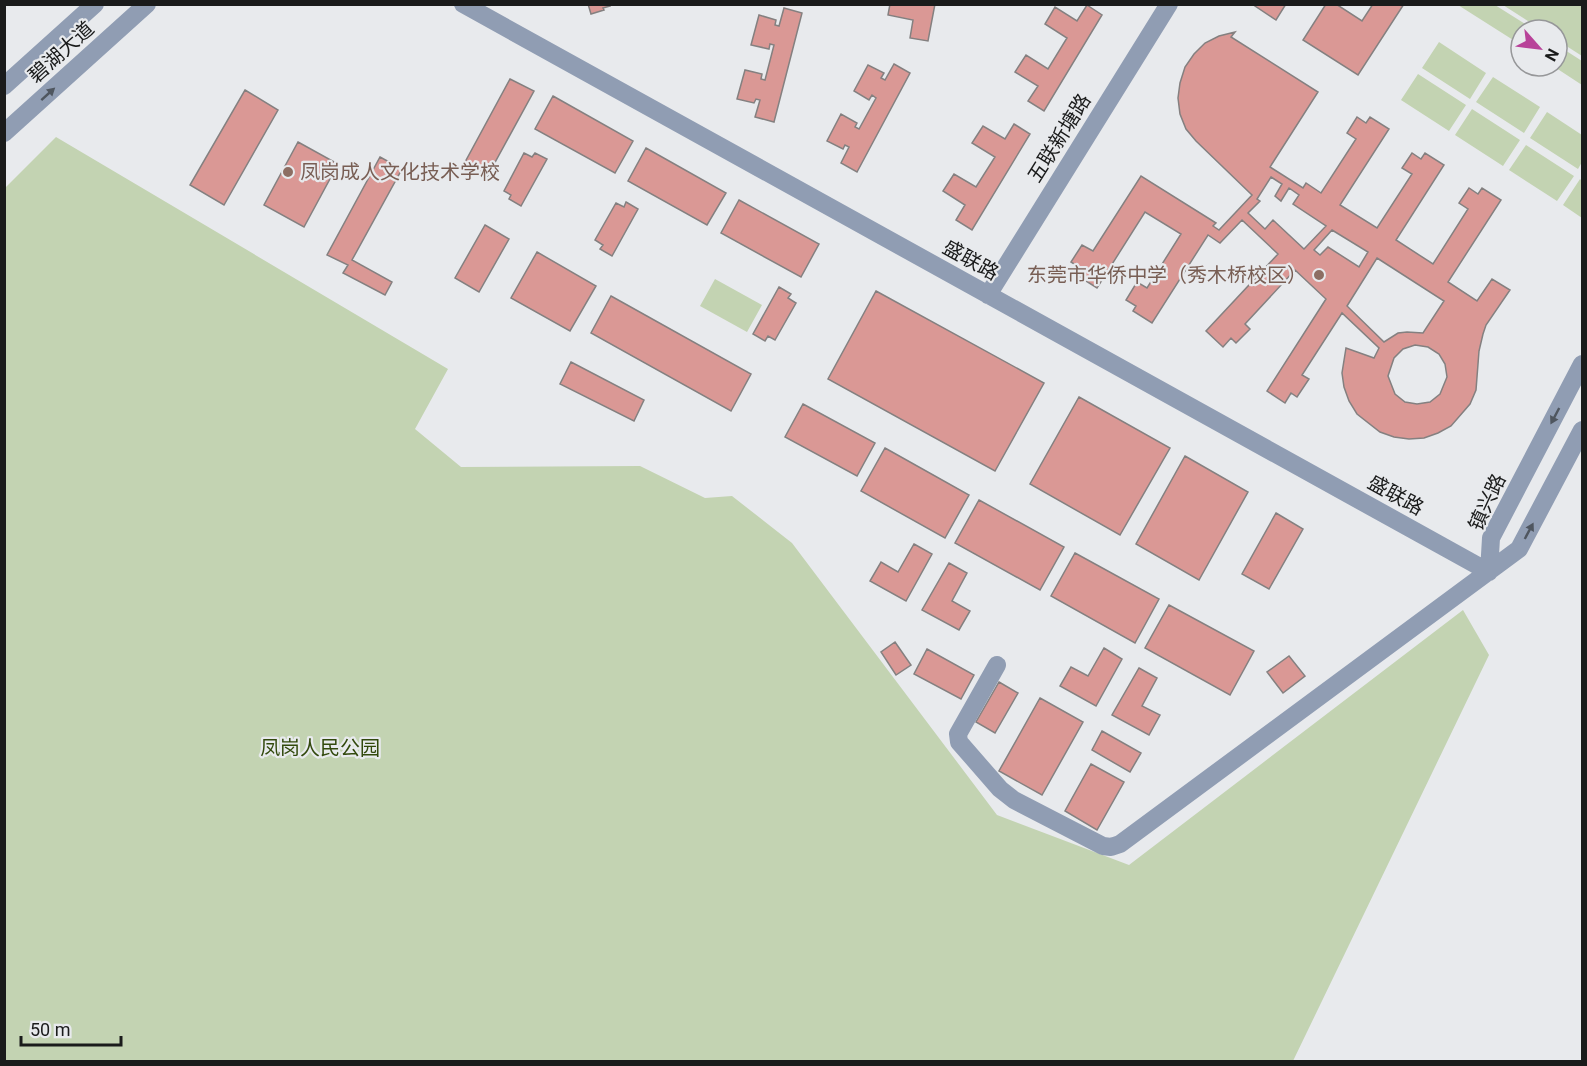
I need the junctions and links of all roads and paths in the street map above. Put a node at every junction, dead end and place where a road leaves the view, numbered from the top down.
1 (95, 4) edge
2 (147, 4) edge
3 (463, 4) edge
4 (1169, 4) edge
5 (4, 86) edge
6 (4, 133) edge
7 (988, 295) junction
8 (1582, 364) edge
9 (1582, 430) edge
10 (1489, 572) junction
11 (998, 665) dead end

1 - 5 street, 碧湖大道
6 -> 2 street, 碧湖大道
3 - 7 street, 盛联路
4 - 7 street, 五联新塘路
7 - 10 street, 盛联路
8 -> 10 street, 镇兴路
10 -> 9 street
10 - 11 street

